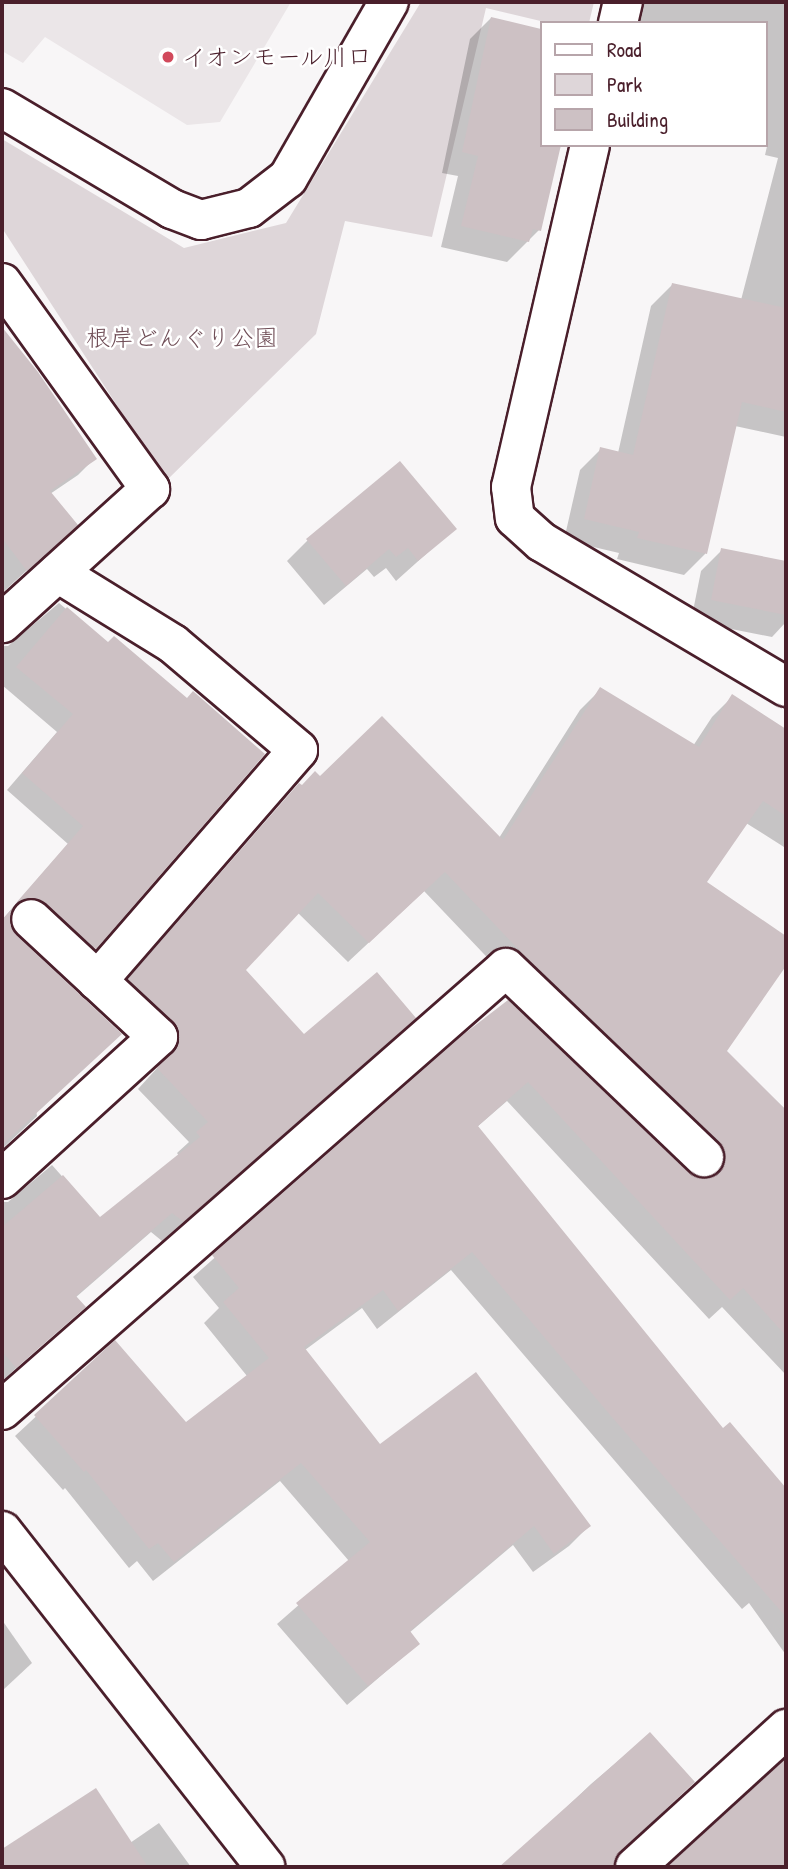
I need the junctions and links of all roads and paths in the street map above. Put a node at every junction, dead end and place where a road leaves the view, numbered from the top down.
1 (389, 2) edge
2 (623, 2) edge
3 (618, 21) edge
4 (2, 108) edge
5 (590, 147) edge
6 (2, 283) edge
7 (58, 573) junction
8 (5, 614) edge
9 (786, 687) edge
10 (31, 919) dead end
11 (97, 981) junction
12 (704, 1157) dead end
13 (2, 1180) edge
14 (2, 1410) edge
15 (2, 1531) edge
16 (786, 1729) edge
17 (265, 1867) edge
18 (635, 1867) edge

1 - 4 street
2 - 3 street
5 - 9 street
6 - 7 street
7 - 8 street
7 - 11 street
10 - 11 street
11 - 13 street
12 - 14 street
15 - 17 street
16 - 18 street

